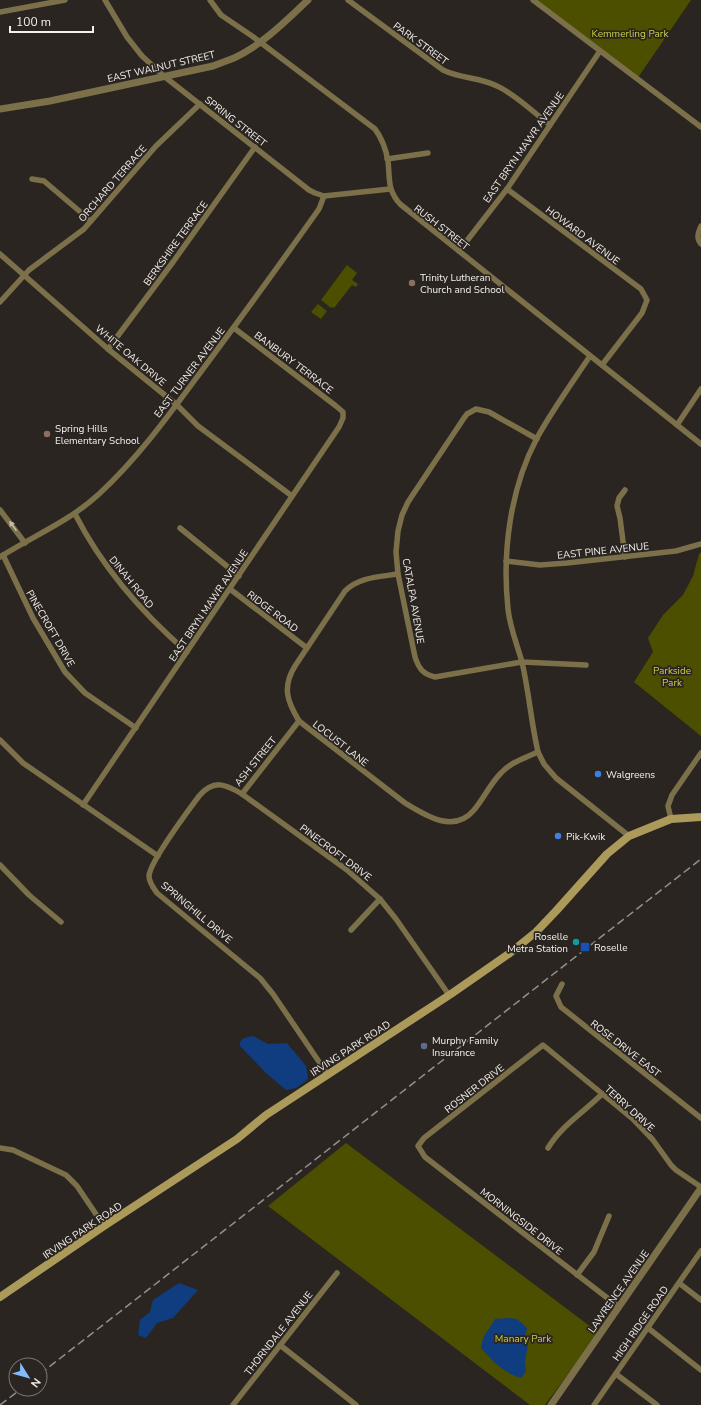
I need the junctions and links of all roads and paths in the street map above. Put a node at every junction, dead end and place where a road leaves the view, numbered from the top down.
1 (65, 0) edge
2 (105, 0) edge
3 (210, 0) edge
4 (348, 0) edge
5 (533, 0) edge
6 (305, 1) edge
7 (1, 11) edge
8 (260, 42) junction
9 (600, 51) junction
10 (165, 77) junction
11 (200, 104) junction
12 (0, 109) edge
13 (550, 125) junction
14 (701, 127) edge
15 (255, 147) junction
16 (428, 153) dead end
17 (387, 159) junction
18 (32, 179) dead end
19 (390, 189) junction
20 (507, 189) junction
21 (324, 196) junction
22 (91, 221) junction
23 (701, 226) edge
24 (701, 244) edge
25 (458, 251) junction
26 (0, 254) edge
27 (24, 274) junction
28 (0, 302) edge
29 (234, 328) junction
30 (108, 349) junction
31 (590, 356) junction
32 (602, 365) junction
33 (701, 389) edge
34 (176, 405) junction
35 (343, 412) joint
36 (677, 425) junction
37 (536, 439) junction
38 (701, 444) edge
39 (625, 490) dead end
40 (292, 496) junction
41 (0, 510) edge
42 (75, 514) junction
43 (180, 528) dead end
44 (25, 543) junction
45 (701, 544) edge
46 (2, 556) edge
47 (625, 557) junction
48 (506, 561) junction
49 (398, 574) junction
50 (239, 576) junction
51 (230, 589) junction
52 (306, 648) junction
53 (188, 652) junction
54 (522, 662) junction
55 (586, 665) dead end
56 (299, 721) junction
57 (136, 728) junction
58 (0, 740) edge
59 (538, 752) junction
60 (701, 753) edge
61 (242, 794) junction
62 (83, 805) junction
63 (701, 817) edge
64 (671, 819) junction
65 (629, 836) junction
66 (158, 856) junction
67 (0, 865) edge
68 (380, 899) junction
69 (61, 922) dead end
70 (351, 930) dead end
71 (562, 984) dead end
72 (449, 995) junction
73 (543, 1046) joint
74 (328, 1074) junction
75 (602, 1094) junction
76 (701, 1118) edge
77 (418, 1146) joint
78 (0, 1148) edge
79 (548, 1148) dead end
80 (701, 1187) edge
81 (608, 1216) dead end
82 (104, 1226) junction
83 (701, 1250) edge
84 (337, 1273) dead end
85 (577, 1275) junction
86 (679, 1283) junction
87 (0, 1297) edge
88 (701, 1300) edge
89 (619, 1307) junction
90 (648, 1328) junction
91 (280, 1345) junction
92 (701, 1370) edge
93 (616, 1374) junction
94 (233, 1405) edge
95 (356, 1405) edge
96 (551, 1405) edge
97 (594, 1405) edge
98 (657, 1405) edge

1 - 7 street
2 - 10 street, SPRING STREET
3 - 8 street, RUSH STREET
4 - 13 street, PARK STREET
5 - 9 street
6 - 8 street, EAST WALNUT STREET
8 - 10 street, EAST WALNUT STREET
8 - 17 street, RUSH STREET
9 - 13 street, EAST BRYN MAWR AVENUE
9 - 14 street
10 - 11 street, SPRING STREET
10 - 12 street, EAST WALNUT STREET
11 - 15 street, SPRING STREET
11 - 22 street, ORCHARD TERRACE
13 - 20 street, EAST BRYN MAWR AVENUE
15 - 21 street, SPRING STREET
15 - 30 street, BERKSHIRE TERRACE
16 - 17 street
17 - 19 street, RUSH STREET
18 - 22 street
19 - 21 street
19 - 25 street, RUSH STREET
20 - 25 street, EAST BRYN MAWR AVENUE
20 - 32 street, HOWARD AVENUE
21 - 29 street, EAST TURNER AVENUE
22 - 27 street, ORCHARD TERRACE
23 - 24 street
25 - 31 street, RUSH STREET
26 - 27 street, WHITE OAK DRIVE
27 - 28 street, ORCHARD TERRACE
27 - 30 street, WHITE OAK DRIVE
29 - 34 street, EAST TURNER AVENUE
29 - 35 street, BANBURY TERRACE
30 - 34 street, WHITE OAK DRIVE
31 - 32 street, RUSH STREET
31 - 37 street
32 - 36 street, RUSH STREET
33 - 36 street
34 - 40 street, WHITE OAK DRIVE
34 - 42 street, EAST TURNER AVENUE
35 - 40 street, EAST BRYN MAWR AVENUE
36 - 38 street, RUSH STREET
37 - 48 street
37 - 49 street, CATALPA AVENUE
39 - 47 street
40 - 50 street, EAST BRYN MAWR AVENUE
44 -> 41 street
42 - 44 street, EAST TURNER AVENUE
42 - 53 street, DINAH ROAD
43 - 50 street
44 - 46 street, EAST TURNER AVENUE
45 - 47 street, EAST PINE AVENUE
46 - 57 street, PINECROFT DRIVE
47 - 48 street, EAST PINE AVENUE
48 - 54 street
49 - 52 street, LOCUST LANE
49 - 54 street, CATALPA AVENUE
50 - 51 street, EAST BRYN MAWR AVENUE
51 - 52 street, RIDGE ROAD
51 - 53 street, EAST BRYN MAWR AVENUE
52 - 56 street, LOCUST LANE
53 - 57 street, EAST BRYN MAWR AVENUE
54 - 55 street, CATALPA AVENUE
54 - 59 street
56 - 59 street, LOCUST LANE
56 - 61 street, ASH STREET
57 - 62 street, EAST BRYN MAWR AVENUE
58 - 62 street
59 - 65 street
60 - 64 street
61 - 66 street, ASH STREET
61 - 68 street, PINECROFT DRIVE
62 - 66 street
63 - 64 main road, IRVING PARK ROAD
64 - 65 main road, IRVING PARK ROAD
65 - 72 main road, IRVING PARK ROAD
66 - 74 street, SPRINGHILL DRIVE
67 - 69 street
68 - 70 street
68 - 72 street, PINECROFT DRIVE
71 - 76 street, ROSE DRIVE EAST
72 - 74 main road, IRVING PARK ROAD
73 - 75 street, TERRY DRIVE
73 - 77 street, ROSNER DRIVE
74 - 82 main road, IRVING PARK ROAD
75 - 79 street
75 - 80 street, TERRY DRIVE
77 - 85 street, MORNINGSIDE DRIVE
78 - 82 street
80 - 89 street, LAWRENCE AVENUE
81 - 85 street
82 - 87 main road, IRVING PARK ROAD
83 - 86 street, HIGH RIDGE ROAD
84 - 91 street, THORNDALE AVENUE
85 - 89 street, MORNINGSIDE DRIVE
86 - 88 street
86 - 90 street, HIGH RIDGE ROAD
89 - 96 street, LAWRENCE AVENUE
90 - 92 street
90 - 93 street, HIGH RIDGE ROAD
91 - 94 street, THORNDALE AVENUE
91 - 95 street
93 - 97 street, HIGH RIDGE ROAD
93 - 98 street

